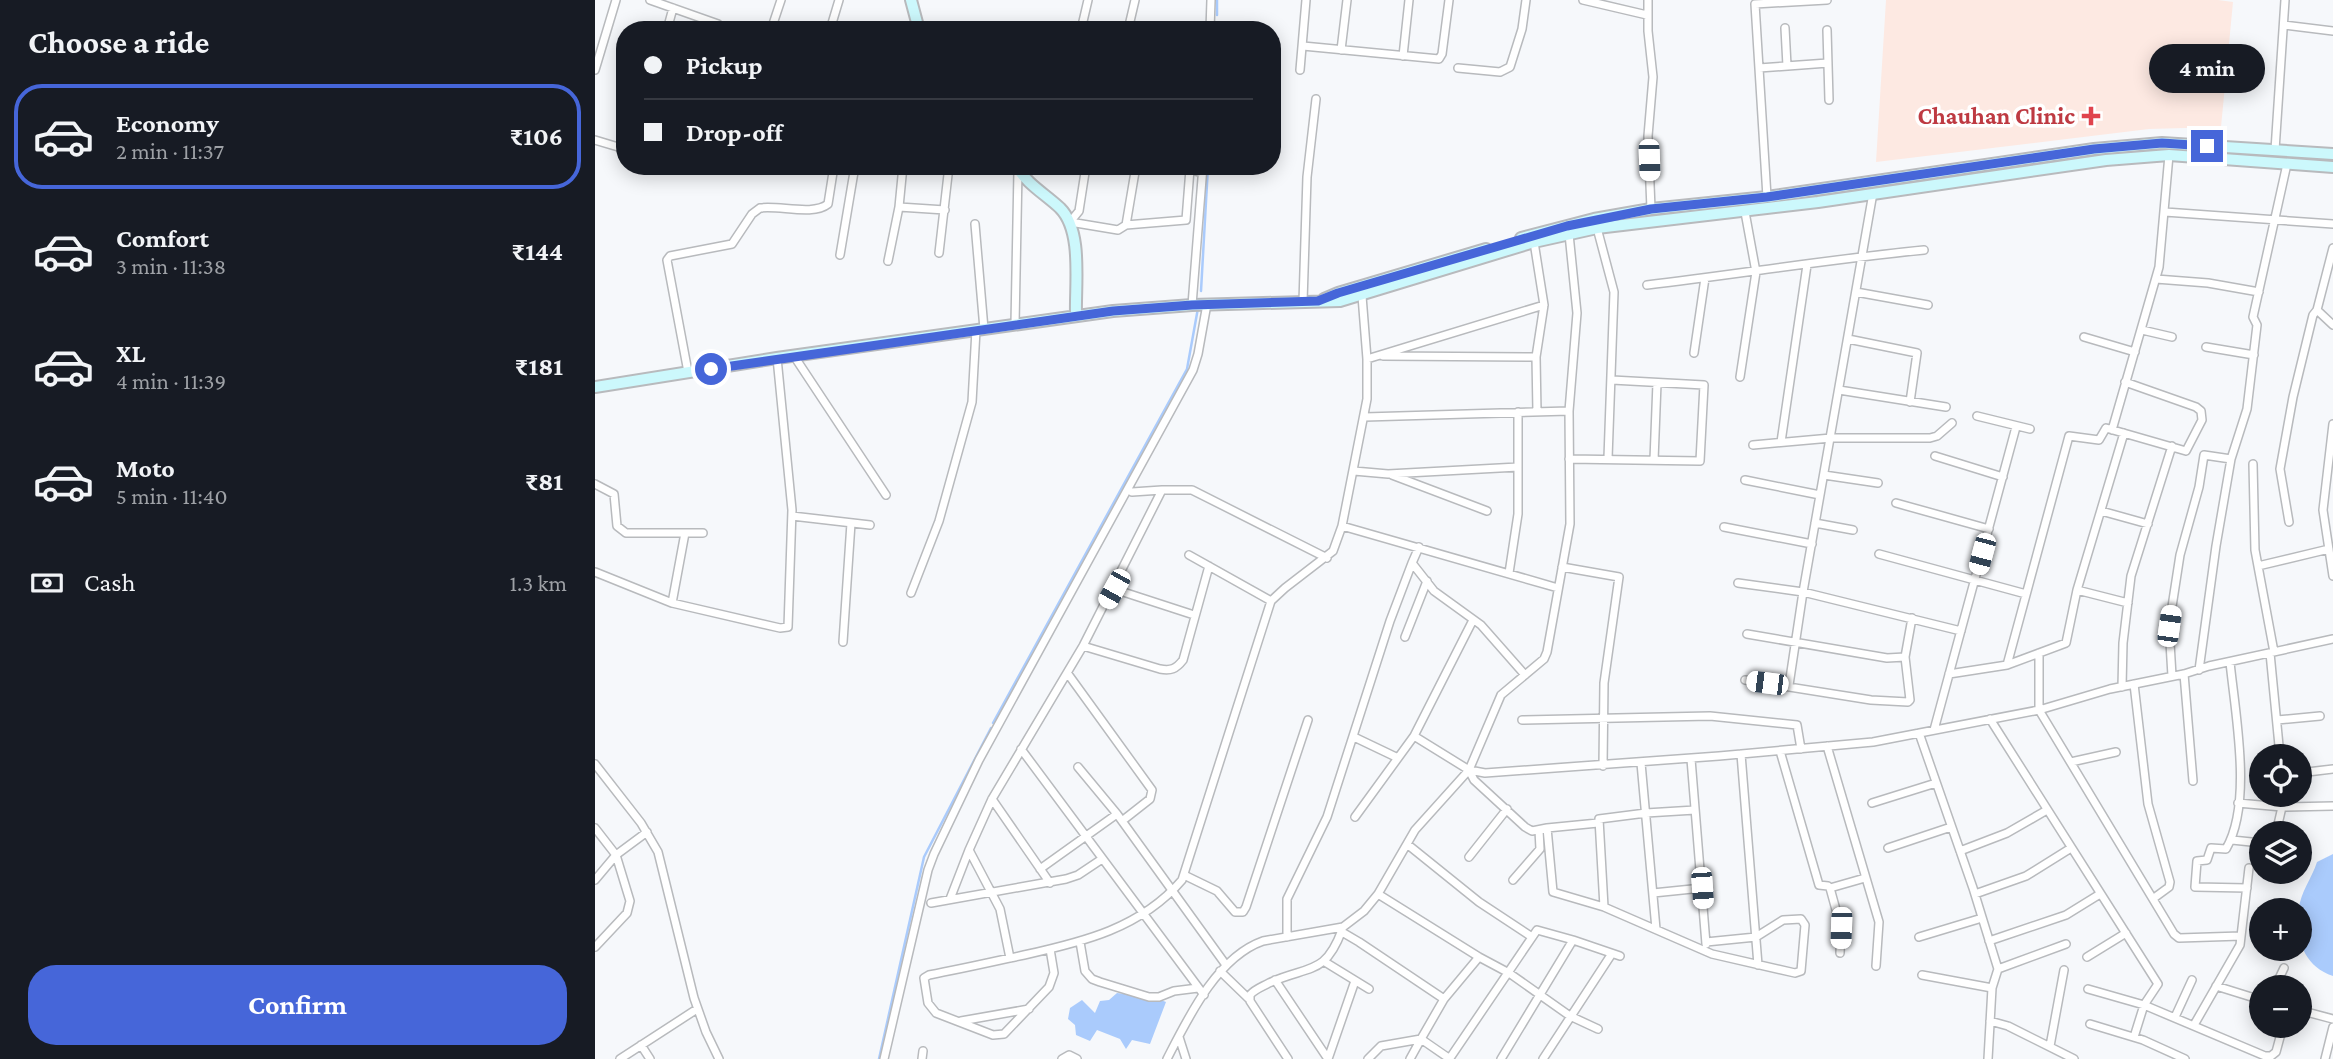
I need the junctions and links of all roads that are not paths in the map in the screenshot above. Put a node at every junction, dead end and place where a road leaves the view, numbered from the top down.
1 (616, 0) edge
2 (650, 0) edge
3 (781, 0) edge
4 (839, 0) edge
5 (911, 0) edge
6 (1088, 0) edge
7 (1135, 0) edge
8 (1211, 0) edge
9 (1306, 0) edge
10 (1347, 0) edge
11 (1409, 0) edge
12 (1449, 0) edge
13 (1526, 0) edge
14 (1584, 0) edge
15 (1648, 0) edge
16 (1827, 0) edge
17 (2285, 0) edge
18 (1755, 2) edge
19 (673, 8) junction
20 (1647, 15) junction
21 (669, 21) edge
22 (710, 21) edge
23 (774, 21) edge
24 (833, 21) edge
25 (917, 21) edge
26 (1083, 21) edge
27 (1130, 21) edge
28 (1210, 21) edge
29 (2284, 25) junction
30 (1785, 28) dead end
31 (1827, 30) dead end
32 (2333, 31) edge
33 (1303, 46) junction
34 (1341, 50) junction
35 (1403, 56) junction
36 (1828, 63) junction
37 (1787, 66) junction
38 (1458, 68) dead end
39 (1759, 68) junction
40 (595, 70) edge
41 (1300, 70) dead end
42 (1316, 99) dead end
43 (1829, 100) dead end
44 (595, 140) edge
45 (616, 146) edge
46 (2275, 150) junction
47 (2333, 154) edge
48 (2169, 155) junction
49 (2287, 164) junction
50 (2333, 167) edge
51 (833, 175) edge
52 (853, 175) edge
53 (902, 175) edge
54 (948, 175) edge
55 (1017, 175) edge
56 (1025, 175) edge
57 (1085, 175) edge
58 (1134, 175) edge
59 (1190, 175) edge
60 (1202, 175) edge
61 (1873, 193) junction
62 (1767, 197) junction
63 (899, 207) junction
64 (1651, 209) junction
65 (945, 210) junction
66 (1745, 212) junction
67 (2165, 212) junction
68 (2276, 220) junction
69 (1070, 222) junction
70 (975, 224) dead end
71 (2333, 224) edge
72 (1126, 225) junction
73 (1597, 229) junction
74 (1569, 234) junction
75 (1534, 242) junction
76 (2333, 248) edge
77 (1924, 250) dead end
78 (939, 253) dead end
79 (840, 255) dead end
80 (1862, 256) junction
81 (888, 261) dead end
82 (1807, 265) junction
83 (1756, 272) junction
84 (1705, 278) junction
85 (2156, 279) junction
86 (1647, 285) dead end
87 (2322, 291) junction
88 (1856, 292) junction
89 (2259, 292) junction
90 (2333, 292) edge
91 (1362, 296) junction
92 (1318, 301) junction
93 (1303, 302) junction
94 (1207, 304) junction
95 (1192, 305) junction
96 (1544, 305) junction
97 (1928, 305) dead end
98 (2317, 310) junction
99 (1076, 315) junction
100 (1016, 324) junction
101 (2333, 325) edge
102 (980, 329) junction
103 (2142, 330) junction
104 (2084, 337) dead end
105 (2172, 337) dead end
106 (1848, 339) junction
107 (2206, 347) dead end
108 (2135, 352) junction
109 (1694, 353) dead end
110 (2253, 355) junction
111 (794, 356) junction
112 (1370, 357) junction
113 (1536, 357) junction
114 (777, 358) junction
115 (688, 372) junction
116 (1740, 377) dead end
117 (1612, 380) junction
118 (2125, 382) junction
119 (1657, 383) junction
120 (595, 387) edge
121 (1839, 390) junction
122 (1910, 402) junction
123 (1946, 407) dead end
124 (1537, 411) junction
125 (1569, 411) junction
126 (1518, 412) junction
127 (1977, 416) dead end
128 (1365, 417) junction
129 (1952, 423) dead end
130 (2333, 424) edge
131 (2016, 427) junction
132 (2029, 429) dead end
133 (2112, 430) junction
134 (2124, 433) junction
135 (1831, 438) junction
136 (1780, 442) junction
137 (1753, 444) dead end
138 (2172, 446) junction
139 (1935, 456) dead end
140 (1608, 458) junction
141 (1569, 459) junction
142 (2231, 459) junction
143 (1654, 460) junction
144 (2253, 464) dead end
145 (1518, 467) junction
146 (1354, 471) junction
147 (1388, 474) junction
148 (1824, 475) junction
149 (2003, 477) junction
150 (1745, 480) dead end
151 (1878, 483) dead end
152 (595, 484) edge
153 (1162, 491) junction
154 (1132, 492) dead end
155 (886, 495) dead end
156 (1820, 495) junction
157 (1896, 503) dead end
158 (2101, 510) junction
159 (1487, 511) dead end
160 (792, 516) junction
161 (2288, 522) dead end
162 (851, 523) junction
163 (1815, 523) junction
164 (2148, 524) junction
165 (870, 525) dead end
166 (1342, 526) junction
167 (1724, 527) dead end
168 (1989, 528) junction
169 (1853, 530) dead end
170 (685, 533) junction
171 (703, 533) dead end
172 (2330, 538) edge
173 (1812, 544) junction
174 (1419, 547) junction
175 (2329, 549) junction
176 (1879, 554) dead end
177 (1189, 555) dead end
178 (1327, 558) junction
179 (1412, 563) junction
180 (1209, 566) junction
181 (2258, 566) junction
182 (1562, 567) junction
183 (595, 572) edge
184 (1509, 573) junction
185 (2333, 576) edge
186 (1975, 580) junction
187 (1427, 581) junction
188 (1738, 583) dead end
189 (1558, 588) junction
190 (1114, 589) junction
191 (2077, 590) junction
192 (1803, 592) junction
193 (911, 593) dead end
194 (2026, 594) junction
195 (1272, 601) junction
196 (672, 603) junction
197 (2128, 603) junction
198 (1194, 615) junction
199 (1912, 618) junction
200 (1473, 620) junction
201 (1961, 631) junction
202 (1748, 634) dead end
203 (1405, 637) dead end
204 (2333, 639) edge
205 (843, 642) dead end
206 (1796, 642) junction
207 (1083, 646) junction
208 (2039, 653) junction
209 (2272, 653) junction
210 (1905, 657) junction
211 (2229, 662) junction
212 (2007, 665) junction
213 (2199, 670) junction
214 (1068, 674) junction
215 (1949, 674) junction
216 (2184, 674) junction
217 (1525, 675) junction
218 (2172, 676) junction
219 (1745, 680) dead end
220 (2134, 684) junction
221 (1789, 685) junction
222 (2122, 687) junction
223 (2039, 710) junction
224 (2320, 716) dead end
225 (1602, 719) junction
226 (1990, 719) junction
227 (1308, 720) dead end
228 (1522, 720) dead end
229 (2277, 720) junction
230 (1934, 730) junction
231 (1919, 733) junction
232 (1414, 736) junction
233 (1354, 737) junction
234 (2279, 744) edge
235 (1827, 746) junction
236 (1020, 749) junction
237 (1801, 749) junction
238 (1780, 751) junction
239 (2116, 752) dead end
240 (1741, 754) junction
241 (1398, 758) junction
242 (1691, 759) junction
243 (1641, 762) junction
244 (2071, 762) junction
245 (595, 764) edge
246 (1603, 766) junction
247 (1078, 767) dead end
248 (2333, 769) edge
249 (1469, 770) junction
250 (2312, 771) edge
251 (2193, 781) dead end
252 (1936, 783) junction
253 (992, 799) junction
254 (1872, 803) dead end
255 (2238, 803) junction
256 (2249, 804) edge
257 (2312, 806) edge
258 (2333, 806) edge
259 (2282, 807) edge
260 (1507, 809) junction
261 (1695, 810) junction
262 (2047, 810) junction
263 (1646, 813) junction
264 (1355, 817) dead end
265 (1119, 818) junction
266 (2279, 821) edge
267 (1598, 823) junction
268 (1951, 827) junction
269 (595, 828) edge
270 (1543, 829) junction
271 (647, 832) junction
272 (1086, 837) junction
273 (2232, 840) junction
274 (2249, 842) edge
275 (1407, 844) junction
276 (1888, 848) dead end
277 (2071, 848) junction
278 (969, 850) junction
279 (1959, 850) junction
280 (616, 855) junction
281 (1469, 858) dead end
282 (1102, 859) junction
283 (2249, 868) dead end
284 (1040, 869) junction
285 (1184, 875) junction
286 (1865, 877) junction
287 (595, 880) edge
288 (1513, 880) dead end
289 (1050, 883) junction
290 (1702, 888) junction
291 (1830, 888) junction
292 (2247, 888) junction
293 (1172, 891) junction
294 (992, 892) junction
295 (1653, 893) junction
296 (1378, 894) junction
297 (1975, 894) junction
298 (2100, 894) junction
299 (2154, 898) junction
300 (950, 899) junction
301 (931, 903) dead end
302 (1604, 907) junction
303 (1142, 915) junction
304 (1982, 918) junction
305 (1656, 929) junction
306 (1342, 930) junction
307 (2126, 933) junction
308 (2241, 936) junction
309 (1287, 937) junction
310 (1532, 937) junction
311 (1756, 937) junction
312 (1919, 937) dead end
313 (1573, 940) junction
314 (1989, 941) junction
315 (1080, 942) junction
316 (1706, 942) junction
317 (2066, 944) dead end
318 (595, 947) edge
319 (1050, 949) junction
320 (1707, 952) junction
321 (1840, 953) dead end
322 (1611, 955) junction
323 (1620, 956) dead end
324 (1479, 957) junction
325 (2087, 957) dead end
326 (1010, 958) junction
327 (1325, 962) junction
328 (1758, 965) junction
329 (1876, 966) dead end
330 (1223, 968) junction
331 (2284, 968) dead end
332 (1998, 969) junction
333 (2064, 970) dead end
334 (1509, 973) junction
335 (1922, 975) dead end
336 (2281, 975) edge
337 (1275, 980) junction
338 (2192, 980) dead end
339 (1355, 981) junction
340 (2216, 986) junction
341 (1992, 988) junction
342 (1369, 989) dead end
343 (2088, 989) dead end
344 (1201, 991) junction
345 (1541, 995) junction
346 (2249, 996) edge
347 (1444, 999) junction
348 (1250, 1001) junction
349 (2144, 1005) junction
350 (697, 1009) junction
351 (1030, 1009) junction
352 (2312, 1013) edge
353 (1570, 1016) junction
354 (2175, 1017) junction
355 (2333, 1018) edge
356 (1990, 1021) junction
357 (961, 1022) junction
358 (2090, 1024) dead end
359 (2194, 1025) junction
360 (2333, 1027) edge
361 (1598, 1029) dead end
362 (1179, 1037) junction
363 (2134, 1037) junction
364 (2280, 1038) edge
365 (1421, 1039) junction
366 (641, 1045) junction
367 (2050, 1046) junction
368 (2265, 1057) edge
369 (620, 1059) edge
370 (650, 1059) edge
371 (719, 1059) edge
372 (884, 1059) edge
373 (1062, 1059) edge
374 (1077, 1059) edge
375 (1167, 1059) edge
376 (1186, 1059) edge
377 (1288, 1059) edge
378 (1328, 1059) edge
379 (1368, 1059) edge
380 (1410, 1059) edge
381 (1450, 1059) edge
382 (1501, 1059) edge
383 (1543, 1059) edge
384 (1988, 1059) edge
385 (2074, 1059) edge
386 (2185, 1059) edge
387 (2325, 1059) edge

1 - 40 street
2 - 19 street
3 - 23 street
4 - 24 street
5 - 25 main road
6 - 26 street
7 - 27 street
8 - 28 street
9 - 33 street
10 - 34 street
11 - 35 street
12 - 35 street
13 - 38 street
14 - 20 street
15 - 20 street
16 - 18 street
17 - 29 street
18 - 39 street
19 - 21 street
19 - 22 street
20 - 64 street
29 - 32 street
29 - 46 street
30 - 37 street
31 - 36 street
33 - 34 street
33 - 41 street
34 - 35 street
36 - 37 street
36 - 43 street
37 - 39 street
39 - 62 street
42 - 93 street
44 - 45 street
46 - 47 main road
46 - 62 main road
48 - 49 main road
48 - 61 main road
48 - 67 street
49 - 50 main road
49 - 68 street
51 - 115 street
52 - 79 street
53 - 63 street
54 - 65 street
55 - 100 street
56 - 69 main road
57 - 69 street
58 - 72 street
59 - 72 street
60 - 95 street
61 - 66 main road
61 - 80 street
62 - 64 main road
63 - 65 street
63 - 81 street
64 - 92 main road
65 - 78 street
66 - 73 main road
66 - 83 street
67 - 68 street
67 - 85 street
68 - 71 street
68 - 89 street
69 - 72 street
69 - 99 main road
70 - 102 street
73 - 74 main road
73 - 117 street
74 - 75 main road
74 - 125 street
75 - 91 main road
75 - 96 street
76 - 87 street
77 - 80 street
80 - 82 street
80 - 88 street
82 - 83 street
82 - 136 street
83 - 84 street
83 - 116 street
84 - 86 street
84 - 109 street
85 - 89 street
85 - 103 street
87 - 90 street
87 - 98 street
88 - 97 street
88 - 106 street
89 - 110 street
91 - 92 main road
91 - 112 street
92 - 93 main road
93 - 94 main road
94 - 95 main road
94 - 372 street
95 - 99 main road
96 - 112 street
96 - 113 street
98 - 101 street
98 - 161 street
99 - 100 main road
100 - 102 main road
102 - 111 main road
102 - 193 street
103 - 105 street
103 - 108 street
104 - 108 street
106 - 121 street
106 - 122 street
107 - 110 street
108 - 118 street
110 - 142 street
111 - 114 main road
111 - 155 street
112 - 113 street
112 - 128 street
113 - 124 street
114 - 115 main road
114 - 160 street
115 - 120 main road
117 - 119 street
117 - 140 street
118 - 133 street
118 - 138 street
119 - 143 street
119 - 143 street
121 - 122 street
121 - 135 street
122 - 123 street
124 - 125 street
124 - 126 street
125 - 141 street
126 - 128 street
126 - 145 street
127 - 131 street
128 - 146 street
129 - 135 street
130 - 172 street
131 - 132 street
131 - 149 street
133 - 134 street
133 - 194 street
134 - 138 street
134 - 158 street
135 - 136 street
135 - 148 street
136 - 137 street
138 - 164 street
139 - 149 street
140 - 141 street
140 - 143 street
141 - 182 street
142 - 213 street
142 - 218 street
144 - 181 street
145 - 147 street
145 - 184 street
146 - 147 street
146 - 166 street
147 - 159 street
148 - 151 street
148 - 156 street
149 - 168 street
150 - 156 street
152 - 170 street
153 - 154 street
153 - 178 street
153 - 190 street
156 - 163 street
157 - 168 street
158 - 164 street
158 - 191 street
160 - 162 street
160 - 196 street
162 - 165 street
162 - 205 street
163 - 169 street
163 - 173 street
164 - 197 street
166 - 174 street
166 - 178 street
167 - 173 street
168 - 186 street
170 - 171 street
170 - 196 street
172 - 175 street
173 - 192 street
174 - 179 street
174 - 184 street
175 - 181 street
175 - 185 street
176 - 186 street
177 - 180 street
178 - 195 street
179 - 187 street
179 - 233 street
180 - 195 street
180 - 198 street
181 - 209 street
182 - 189 street
182 - 225 street
183 - 196 street
184 - 189 street
186 - 194 street
186 - 201 street
187 - 200 street
187 - 203 street
188 - 192 street
189 - 217 street
190 - 198 street
190 - 207 street
191 - 197 street
191 - 208 street
192 - 199 street
192 - 206 street
194 - 212 street
195 - 285 street
197 - 222 street
198 - 207 street
199 - 201 street
199 - 210 street
200 - 217 street
200 - 232 street
201 - 215 street
202 - 206 street
204 - 209 street
206 - 210 street
206 - 221 street
207 - 214 street
208 - 212 street
208 - 223 street
209 - 211 street
209 - 229 street
210 - 221 street
211 - 213 street
211 - 255 street
212 - 215 street
213 - 216 street
214 - 236 street
214 - 265 street
215 - 230 street
216 - 218 street
216 - 251 street
217 - 249 street
218 - 220 street
219 - 221 street
220 - 222 street
220 - 299 street
222 - 223 street
223 - 226 street
223 - 244 street
224 - 229 street
225 - 228 street
225 - 237 street
225 - 246 street
226 - 230 street
226 - 262 street
227 - 285 street
229 - 234 street
230 - 231 street
231 - 235 street
231 - 252 street
232 - 241 street
232 - 249 street
233 - 241 street
233 - 309 street
235 - 237 street
235 - 286 street
236 - 253 street
236 - 272 street
237 - 238 street
238 - 240 street
238 - 291 street
239 - 244 street
240 - 242 street
240 - 311 street
241 - 264 street
242 - 243 street
242 - 261 street
243 - 246 street
243 - 263 street
244 - 299 street
245 - 271 street
246 - 249 street
247 - 265 street
248 - 250 street
249 - 260 street
249 - 275 street
252 - 254 street
252 - 268 street
253 - 278 street
253 - 284 street
255 - 256 street
255 - 273 street
257 - 258 street
259 - 266 street
260 - 270 street
260 - 281 street
261 - 263 street
261 - 290 street
262 - 277 street
262 - 279 street
263 - 267 street
263 - 295 street
265 - 272 street
265 - 293 street
267 - 270 street
267 - 302 street
268 - 276 street
268 - 279 street
269 - 280 street
270 - 288 street
270 - 302 street
271 - 280 street
271 - 350 street
272 - 282 street
272 - 284 street
273 - 274 street
273 - 292 street
275 - 296 street
275 - 310 street
277 - 297 street
277 - 298 street
278 - 294 street
278 - 300 street
279 - 297 street
280 - 287 street
280 - 318 street
282 - 289 street
282 - 303 street
283 - 292 street
284 - 289 street
285 - 293 street
286 - 291 street
286 - 329 street
289 - 294 street
290 - 295 street
290 - 316 street
291 - 321 street
292 - 308 street
293 - 303 street
293 - 330 street
294 - 300 street
294 - 326 street
295 - 305 street
296 - 306 street
296 - 324 street
297 - 304 street
298 - 307 street
298 - 314 street
299 - 308 street
300 - 301 street
302 - 305 street
303 - 315 street
303 - 344 street
304 - 312 street
304 - 314 street
305 - 320 street
306 - 309 street
306 - 327 street
306 - 347 street
307 - 325 street
307 - 349 street
308 - 340 street
309 - 330 street
310 - 313 street
310 - 334 street
311 - 316 street
311 - 328 street
311 - 328 street
313 - 322 street
313 - 345 street
314 - 332 street
315 - 319 street
315 - 344 street
316 - 320 street
317 - 332 street
319 - 326 street
319 - 351 street
320 - 328 street
322 - 323 street
322 - 353 street
324 - 334 street
324 - 347 street
326 - 357 street
327 - 337 street
327 - 339 street
330 - 344 street
330 - 348 street
331 - 336 street
332 - 341 street
333 - 367 street
334 - 345 street
334 - 381 street
335 - 341 street
337 - 348 street
337 - 378 street
338 - 354 street
339 - 342 street
339 - 378 street
340 - 346 street
340 - 359 street
341 - 356 street
343 - 349 street
344 - 362 street
345 - 353 street
345 - 382 street
347 - 365 street
348 - 377 street
349 - 354 street
349 - 363 street
350 - 366 street
350 - 371 street
351 - 357 street
351 - 357 street
352 - 355 street
353 - 361 street
353 - 383 street
354 - 359 street
356 - 367 street
356 - 384 street
358 - 363 street
359 - 368 street
360 - 387 street
362 - 375 street
362 - 376 street
363 - 386 street
364 - 368 street
365 - 379 street
365 - 380 street
365 - 381 street
366 - 369 street
366 - 370 street
367 - 385 street
373 - 374 street

